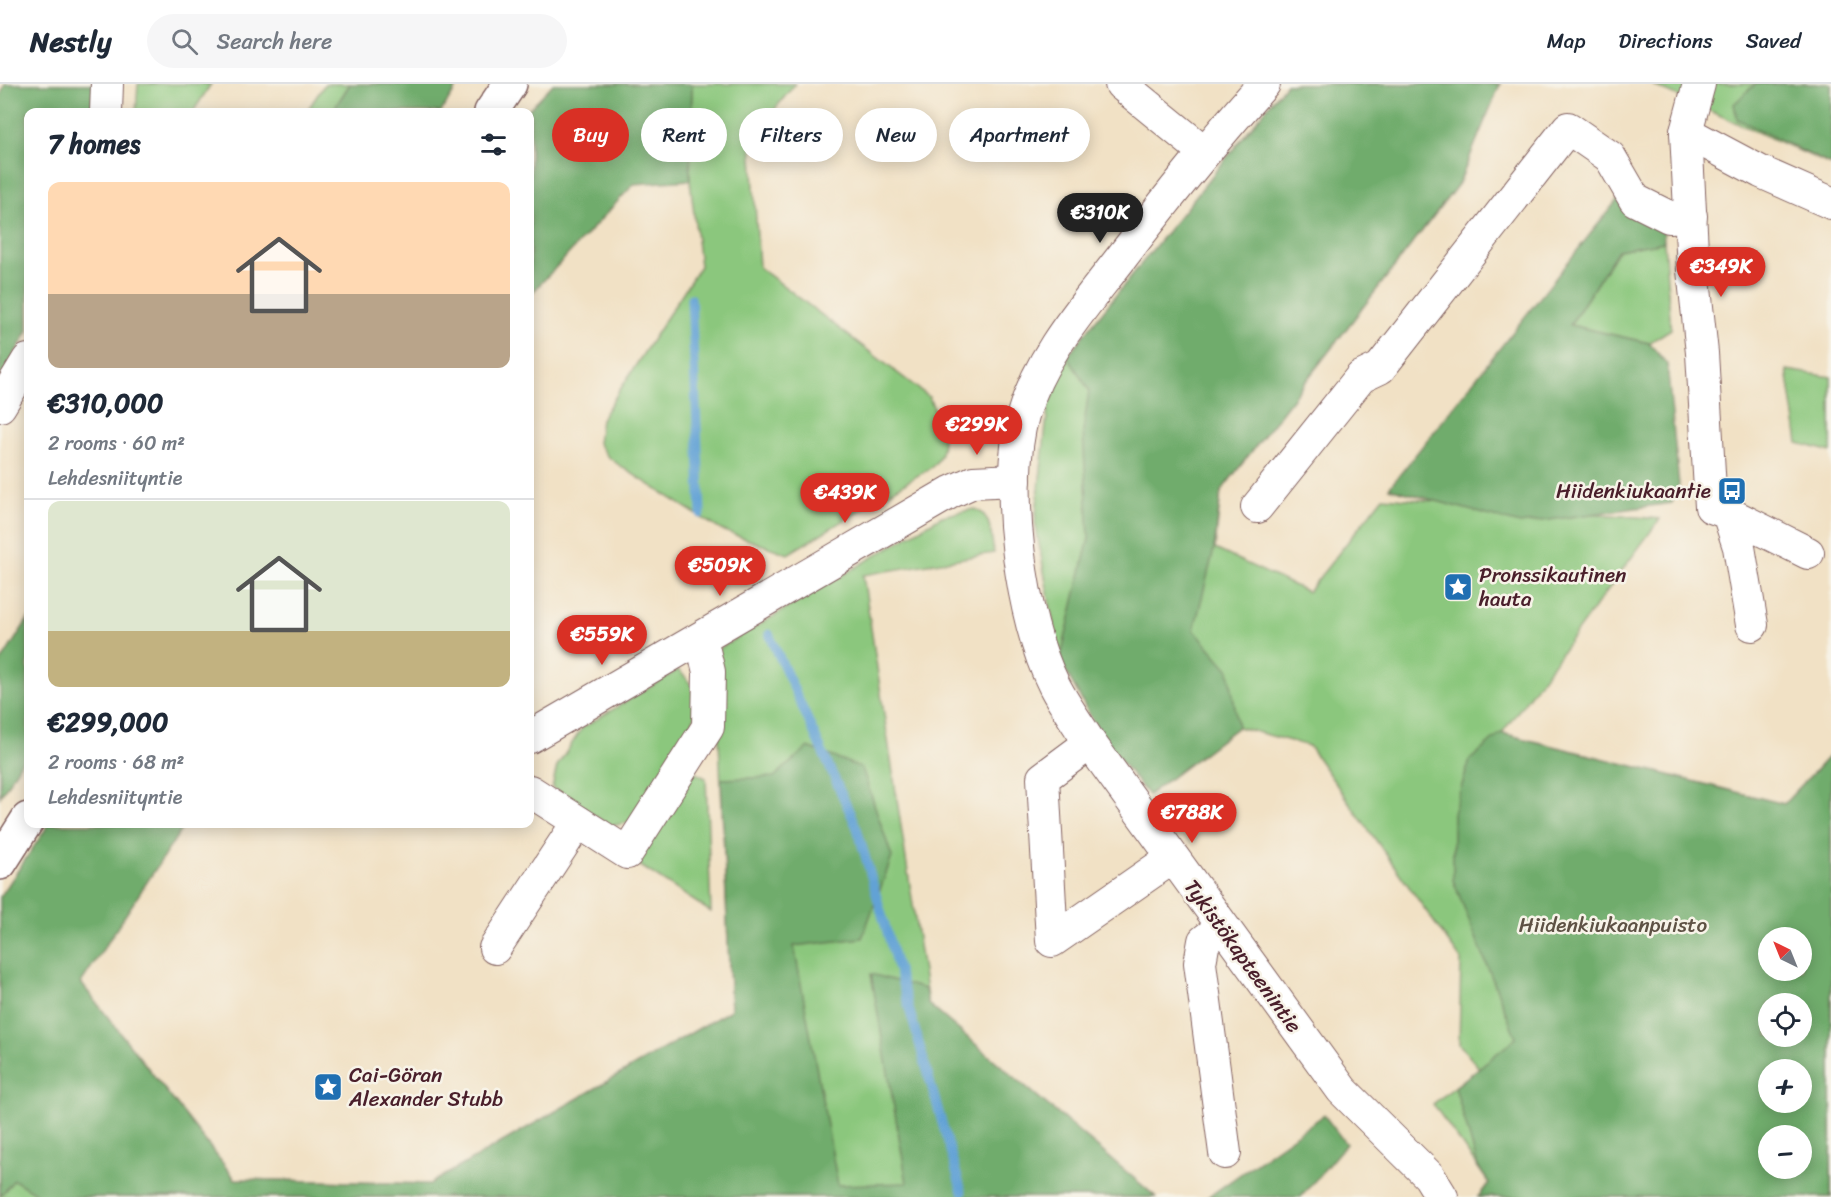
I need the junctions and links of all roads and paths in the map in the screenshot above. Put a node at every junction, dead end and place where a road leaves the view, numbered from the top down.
1 (107, 84) edge
2 (510, 84) edge
3 (1121, 84) edge
4 (1264, 84) edge
5 (1699, 84) edge
6 (105, 108) edge
7 (494, 108) edge
8 (1686, 132) junction
9 (1203, 151) junction
10 (1831, 203) edge
11 (1691, 216) junction
12 (24, 367) edge
13 (0, 406) edge
14 (1015, 480) junction
15 (1257, 507) dead end
16 (1719, 510) junction
17 (1808, 553) dead end
18 (1752, 625) dead end
19 (700, 638) junction
20 (534, 735) edge
21 (1090, 743) junction
22 (534, 794) edge
23 (578, 822) junction
24 (24, 825) edge
25 (1172, 858) junction
26 (0, 863) edge
27 (1222, 927) junction
28 (495, 948) dead end
29 (1224, 1153) dead end
30 (1436, 1187) edge

1 - 6 street
2 - 7 main road
3 - 9 street
4 - 9 street, Tykistökapteenintie
5 - 8 street
8 - 10 street
8 - 11 street
9 - 14 street, Tykistökapteenintie
11 - 15 street
11 - 16 street
12 - 13 street
14 - 19 street
14 - 21 street, Tykistökapteenintie
16 - 17 street
16 - 18 street
19 - 20 street
19 - 23 street
21 - 25 street, Tykistökapteenintie
21 - 25 street
22 - 23 street
23 - 28 street
24 - 26 main road
25 - 27 street, Tykistökapteenintie
27 - 29 street
27 - 30 street, Tykistökapteenintie

